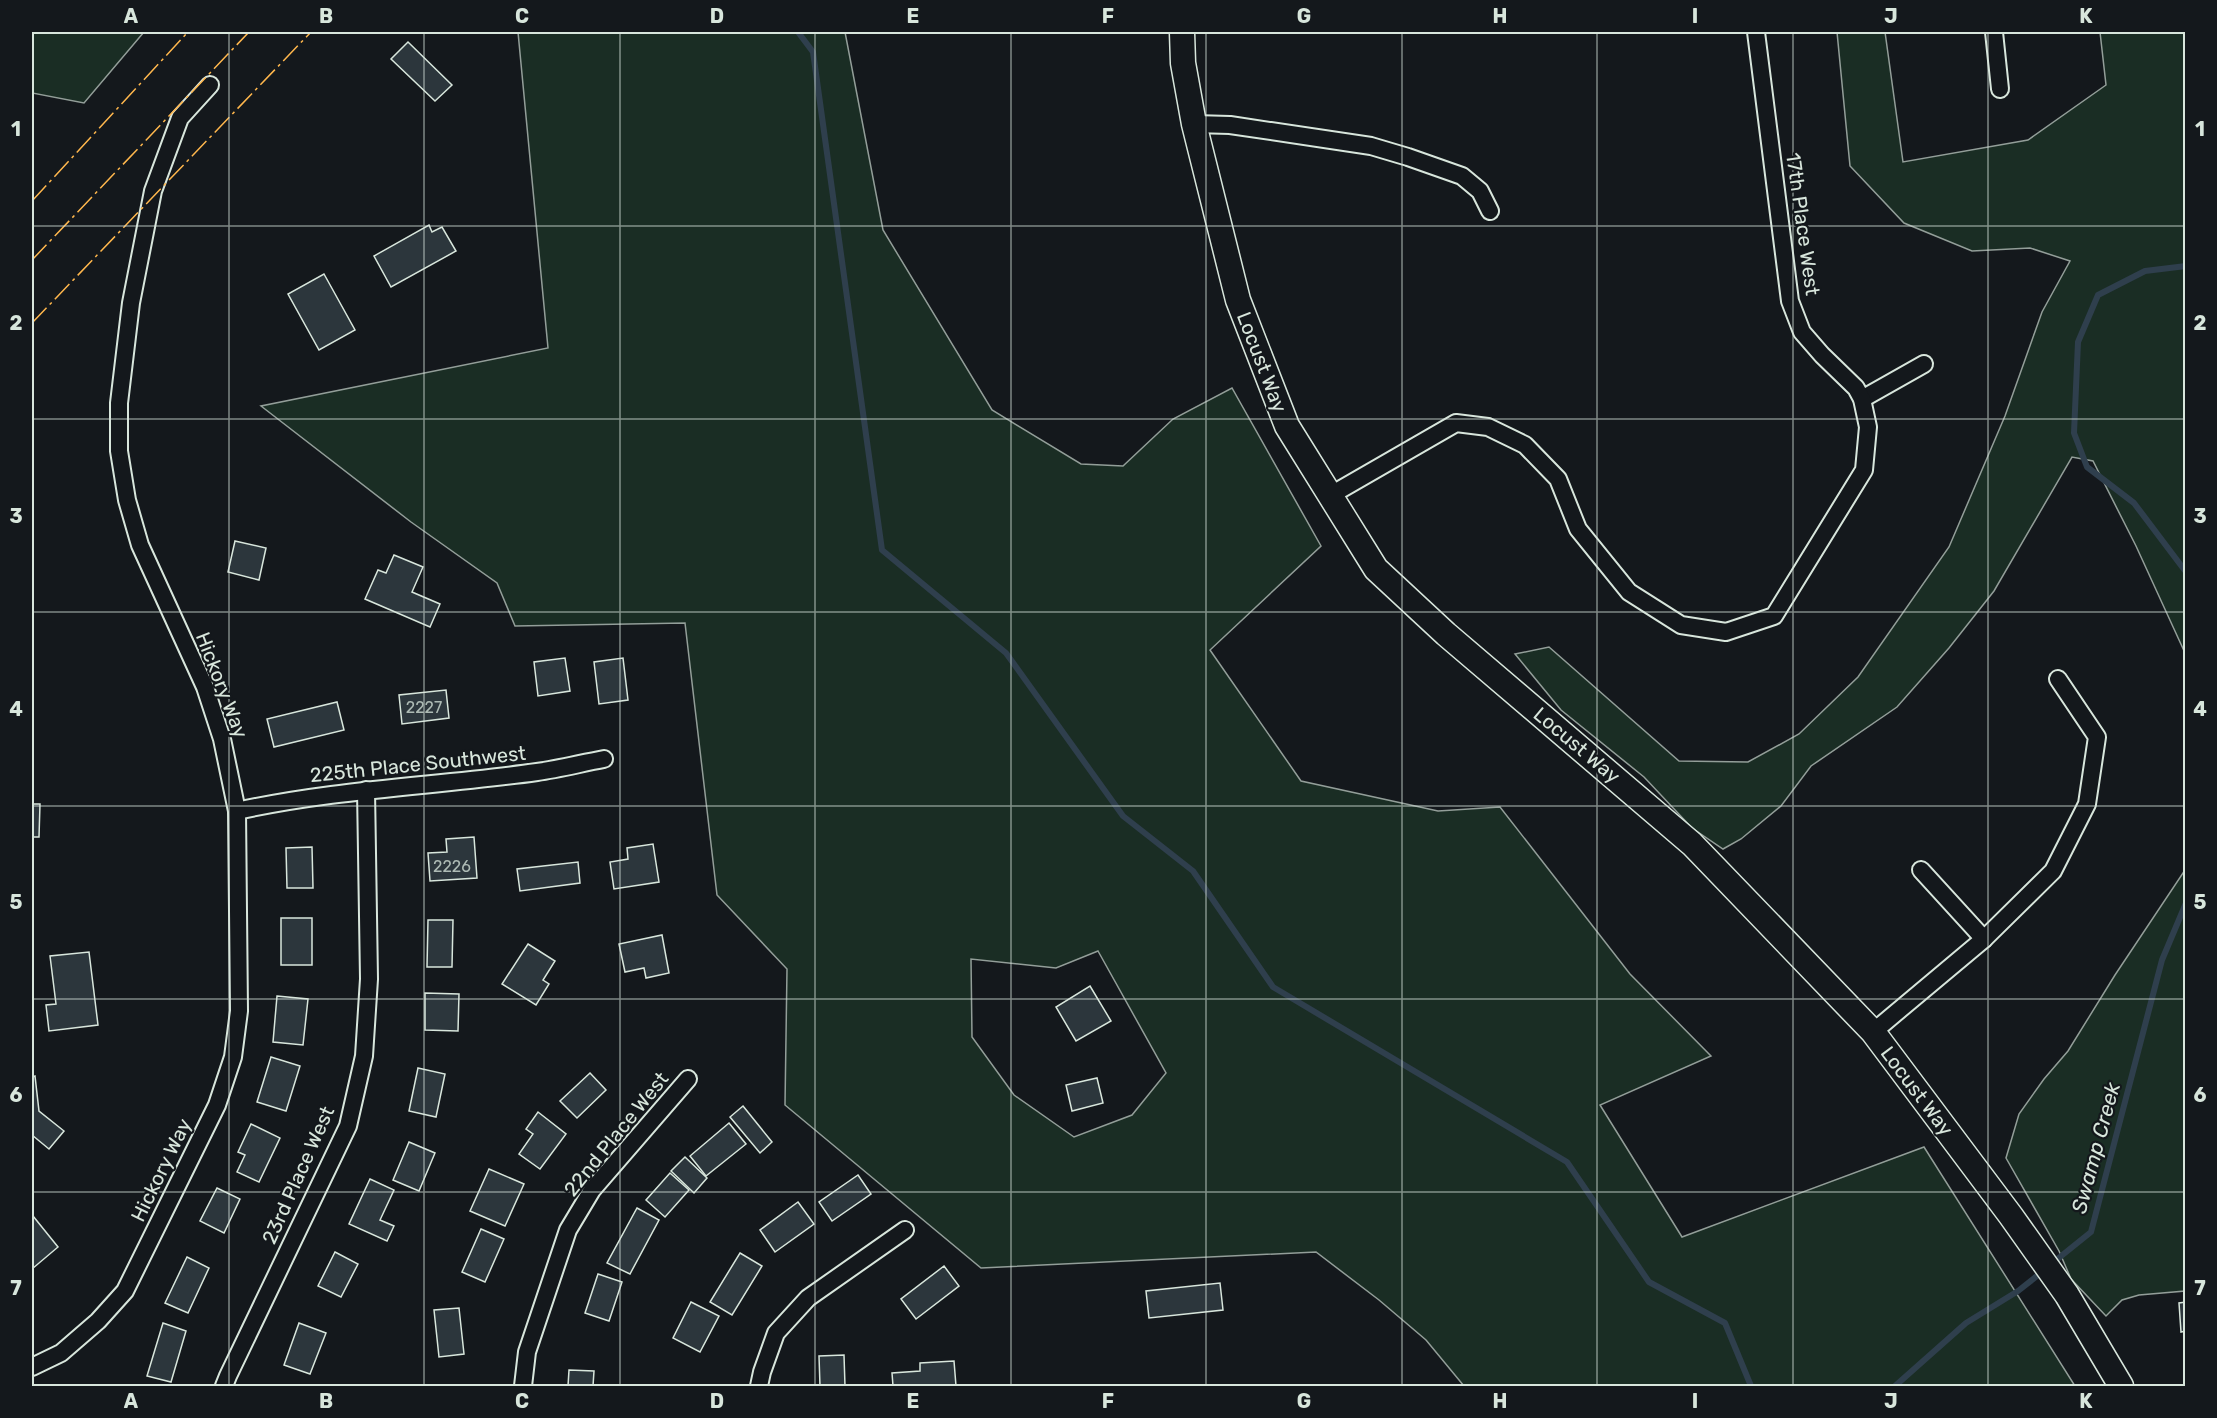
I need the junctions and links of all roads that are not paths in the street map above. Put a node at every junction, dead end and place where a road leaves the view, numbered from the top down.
1 (1182, 32) edge
2 (1756, 32) edge
3 (1994, 32) edge
4 (210, 85) dead end
5 (2000, 89) dead end
6 (1194, 124) junction
7 (1491, 210) dead end
8 (1924, 364) dead end
9 (1862, 399) junction
10 (1331, 495) junction
11 (2058, 679) dead end
12 (604, 759) dead end
13 (366, 790) junction
14 (237, 811) junction
15 (1921, 870) dead end
16 (1984, 939) junction
17 (1873, 1032) junction
18 (688, 1079) dead end
19 (905, 1230) dead end
20 (32, 1367) edge
21 (224, 1386) edge
22 (523, 1386) edge
23 (759, 1386) edge
24 (2121, 1386) edge

1 - 6 main road, Locust Way
2 - 9 street, 17th Place West
3 - 5 street
4 - 14 street, Hickory Way
6 - 7 street
6 - 10 main road, Locust Way
8 - 9 street
9 - 10 street
10 - 17 main road, Locust Way
11 - 16 street
12 - 13 street, 225th Place Southwest
13 - 14 street, 225th Place Southwest
13 - 21 street, 23rd Place West
14 - 20 street, Hickory Way
15 - 16 street
16 - 17 street
17 - 24 main road, Locust Way
18 - 22 street, 22nd Place West
19 - 23 street

